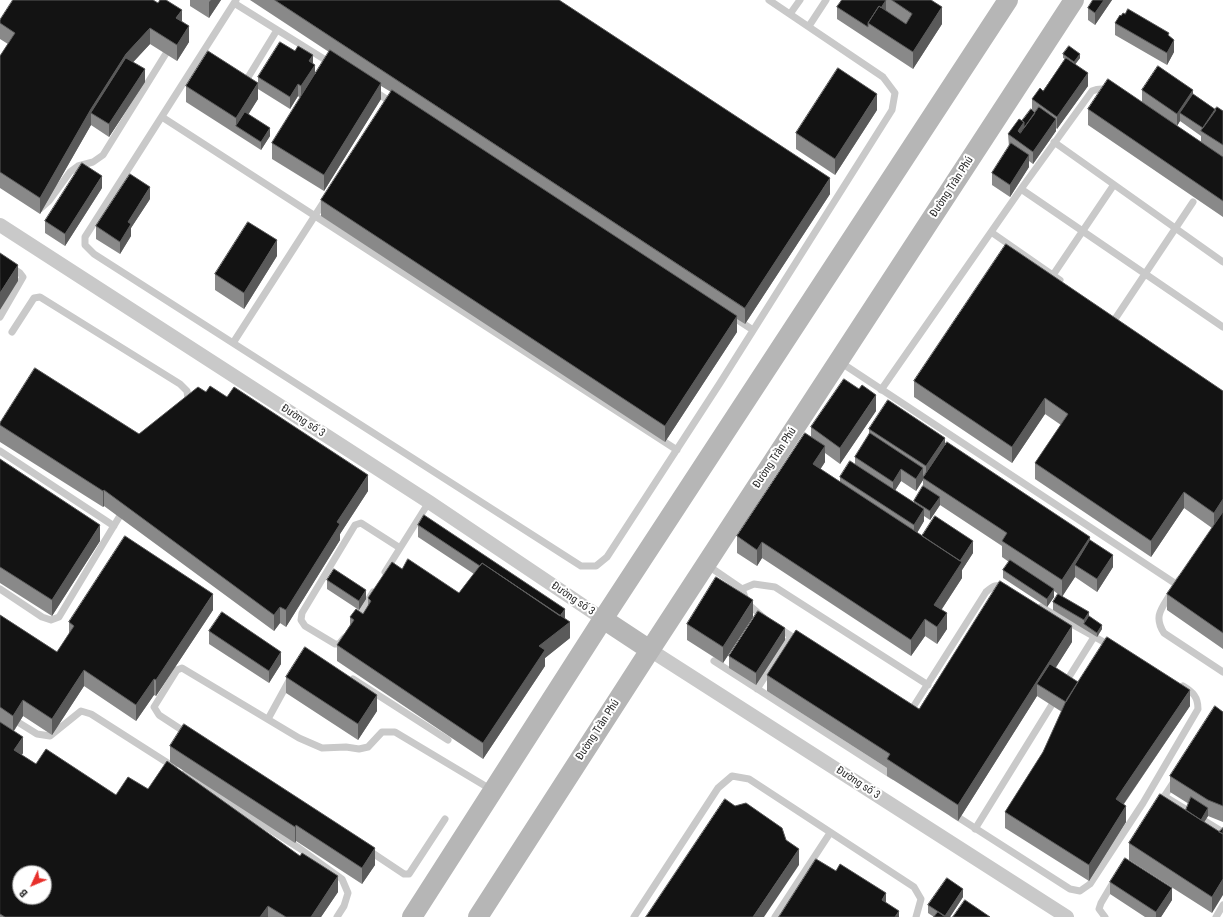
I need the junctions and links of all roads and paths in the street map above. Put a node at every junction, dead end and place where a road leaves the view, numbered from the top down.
1 (769, 0) edge
2 (800, 0) edge
3 (826, 0) edge
4 (1008, 0) edge
5 (1072, 0) edge
6 (235, 1) edge
7 (790, 14) junction
8 (809, 26) junction
9 (277, 30) junction
10 (174, 36) edge
11 (337, 68) edge
12 (243, 84) edge
13 (371, 89) edge
14 (1118, 95) edge
15 (404, 110) edge
16 (162, 117) junction
17 (1054, 142) junction
18 (1113, 186) junction
19 (1021, 189) junction
20 (332, 190) edge
21 (1193, 202) dead end
22 (29, 206) dead end
23 (315, 216) junction
24 (0, 225) edge
25 (1175, 229) junction
26 (991, 232) junction
27 (1083, 232) junction
28 (0, 260) edge
29 (1223, 262) edge
30 (1145, 274) junction
31 (1053, 275) junction
32 (1065, 284) edge
33 (726, 313) edge
34 (0, 317) edge
35 (1115, 319) edge
36 (1223, 327) edge
37 (753, 330) junction
38 (12, 332) dead end
39 (233, 343) junction
40 (838, 361) junction
41 (881, 390) junction
42 (181, 413) edge
43 (677, 450) junction
44 (0, 452) edge
45 (130, 499) edge
46 (429, 502) junction
47 (114, 526) junction
48 (400, 548) junction
49 (706, 564) junction
50 (1185, 572) edge
51 (380, 581) edge
52 (1176, 584) junction
53 (376, 588) edge
54 (0, 589) edge
55 (742, 589) junction
56 (1014, 592) edge
57 (1034, 604) edge
58 (758, 615) junction
59 (603, 619) junction
60 (754, 622) edge
61 (791, 636) junction
62 (1094, 637) junction
63 (805, 645) edge
64 (1115, 649) edge
65 (650, 650) junction
66 (714, 661) dead end
67 (728, 661) edge
68 (724, 668) junction
69 (1223, 672) edge
70 (293, 675) edge
71 (349, 676) edge
72 (1177, 683) edge
73 (928, 685) junction
74 (757, 689) junction
75 (903, 708) edge
76 (0, 711) edge
77 (268, 719) junction
78 (192, 736) edge
79 (448, 740) dead end
80 (1181, 771) edge
81 (902, 782) edge
82 (493, 791) junction
83 (1164, 796) junction
84 (1160, 803) edge
85 (948, 812) edge
86 (445, 819) dead end
87 (975, 829) junction
88 (1223, 832) edge
89 (830, 833) junction
90 (364, 848) edge
91 (1119, 874) edge
92 (1222, 907) edge
93 (337, 917) edge
94 (412, 917) edge
95 (478, 917) edge
96 (634, 917) edge
97 (775, 917) edge
98 (916, 917) edge
99 (1067, 917) edge
100 (1105, 917) edge
101 (1216, 917) edge

1 - 7 lane
2 - 7 lane
3 - 8 lane
4 - 59 main road
5 - 40 main road, Đường Trần Phú
6 - 9 lane
6 - 16 lane
7 - 8 lane
8 - 37 lane
9 - 11 lane
9 - 12 lane
10 - 22 lane
13 - 15 lane
14 - 17 lane
16 - 23 lane
16 - 39 lane
17 - 18 lane
17 - 19 lane
18 - 25 lane
18 - 27 lane
19 - 26 lane
19 - 27 lane
20 - 23 lane
21 - 25 lane
23 - 39 lane
23 - 43 lane
24 - 46 street, Đường số 3
25 - 29 lane
25 - 30 lane
26 - 31 lane
26 - 41 lane
27 - 30 lane
27 - 31 lane
28 - 34 lane
30 - 35 lane
30 - 36 lane
31 - 32 lane
33 - 37 lane
37 - 43 lane
38 - 42 lane
39 - 43 lane
40 - 41 lane
40 - 49 main road, Đường Trần Phú
41 - 52 lane
44 - 47 lane
45 - 47 lane
46 - 48 lane
46 - 59 street, Đường số 3
47 - 54 lane
48 - 51 lane
48 - 53 lane
49 - 55 lane
49 - 65 main road, Đường Trần Phú
50 - 52 lane
52 - 69 lane
55 - 58 lane
55 - 73 lane
56 - 73 lane
57 - 62 lane
58 - 60 lane
58 - 61 lane
59 - 65 main road
59 - 82 main road
61 - 63 lane
61 - 74 lane
62 - 64 lane
62 - 87 lane
65 - 95 main road, Đường Trần Phú
65 - 99 street, Đường số 3
66 - 68 lane
67 - 68 lane
68 - 74 lane
70 - 77 lane
71 - 79 lane
72 - 87 lane
73 - 75 lane
74 - 81 lane
76 - 93 lane
77 - 78 lane
77 - 82 lane
80 - 83 lane
82 - 94 main road
83 - 84 lane
83 - 88 lane
85 - 87 lane
86 - 90 lane
89 - 96 lane
89 - 97 lane
89 - 98 lane
91 - 100 lane
92 - 101 lane

